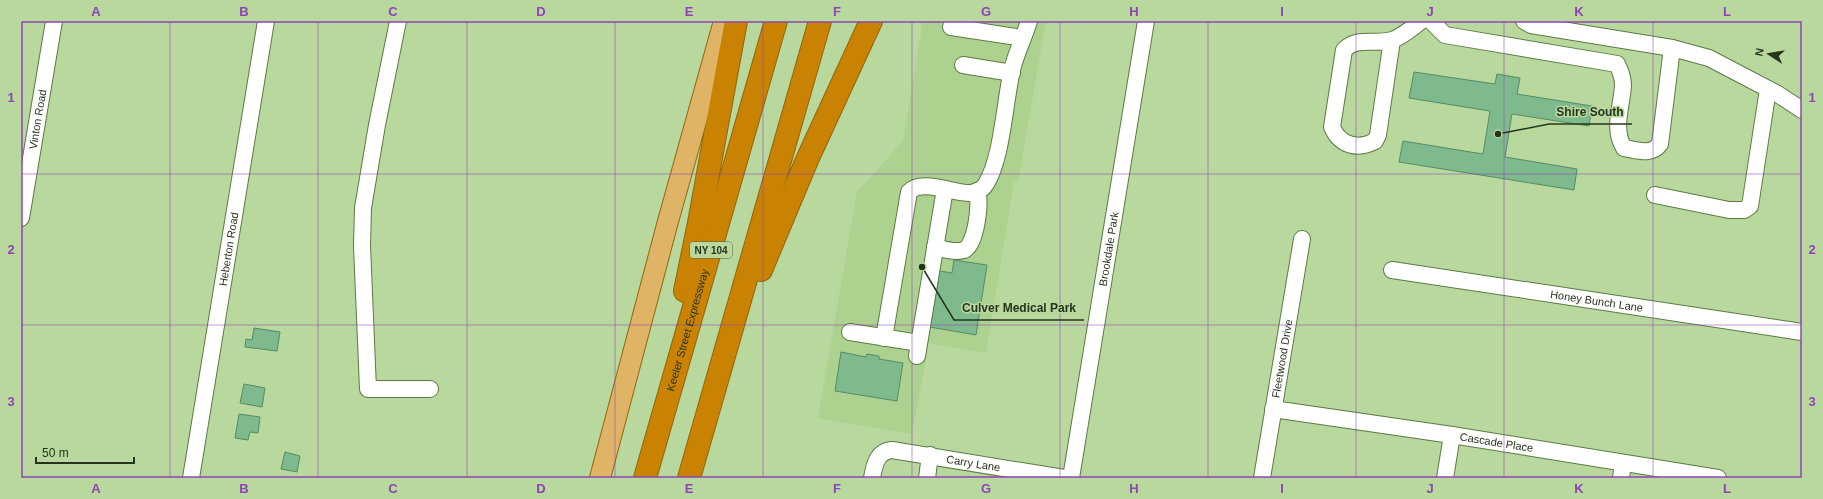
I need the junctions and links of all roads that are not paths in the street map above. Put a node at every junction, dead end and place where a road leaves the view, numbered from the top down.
1 (54, 21) edge
2 (266, 21) edge
3 (398, 21) edge
4 (724, 21) edge
5 (736, 21) edge
6 (776, 21) edge
7 (820, 21) edge
8 (871, 21) edge
9 (1029, 21) edge
10 (1146, 21) edge
11 (1421, 21) edge
12 (1430, 21) edge
13 (1524, 21) edge
14 (951, 27) dead end
15 (1023, 38) junction
16 (1392, 40) junction
17 (1672, 48) junction
18 (963, 65) dead end
19 (1012, 73) junction
20 (1768, 88) junction
21 (1802, 110) edge
22 (945, 189) junction
23 (977, 191) junction
24 (1655, 195) dead end
25 (21, 218) edge
26 (1302, 239) dead end
27 (935, 247) junction
28 (1392, 270) dead end
29 (850, 332) dead end
30 (1802, 332) edge
31 (884, 338) junction
32 (430, 389) dead end
33 (710, 402) junction
34 (1273, 409) junction
35 (1452, 435) junction
36 (930, 455) junction
37 (1622, 470) edge
38 (191, 478) edge
39 (600, 478) edge
40 (644, 478) edge
41 (688, 478) edge
42 (872, 478) edge
43 (926, 478) edge
44 (1064, 478) edge
45 (1071, 478) edge
46 (1262, 478) edge
47 (1445, 478) edge
48 (1718, 478) edge

1 - 25 street, Vinton Road
2 - 38 street, Heberton Road
3 - 32 street
4 - 39 main road
5 - 40 highway
6 - 40 highway, Keeler Street Expressway / NY 104
7 - 33 highway
8 - 33 highway
9 - 15 street
10 - 45 street, Brookdale Park
11 - 16 street
12 - 17 street
13 - 17 street
14 - 15 street
15 - 19 street
16 - 16 street
17 - 20 street
18 - 19 street
19 - 23 street
20 - 21 street
20 - 24 street
22 - 23 street
22 - 27 street
22 - 31 street
23 - 27 street
26 - 34 street, Fleetwood Drive
27 - 31 street
28 - 30 street, Honey Bunch Lane
29 - 31 street
33 - 41 highway
34 - 35 street, Cascade Place
34 - 46 street, Fleetwood Drive
35 - 37 street, Cascade Place
35 - 47 street
36 - 42 street, Carry Lane
36 - 43 street
36 - 44 street, Carry Lane
37 - 48 street, Cascade Place

